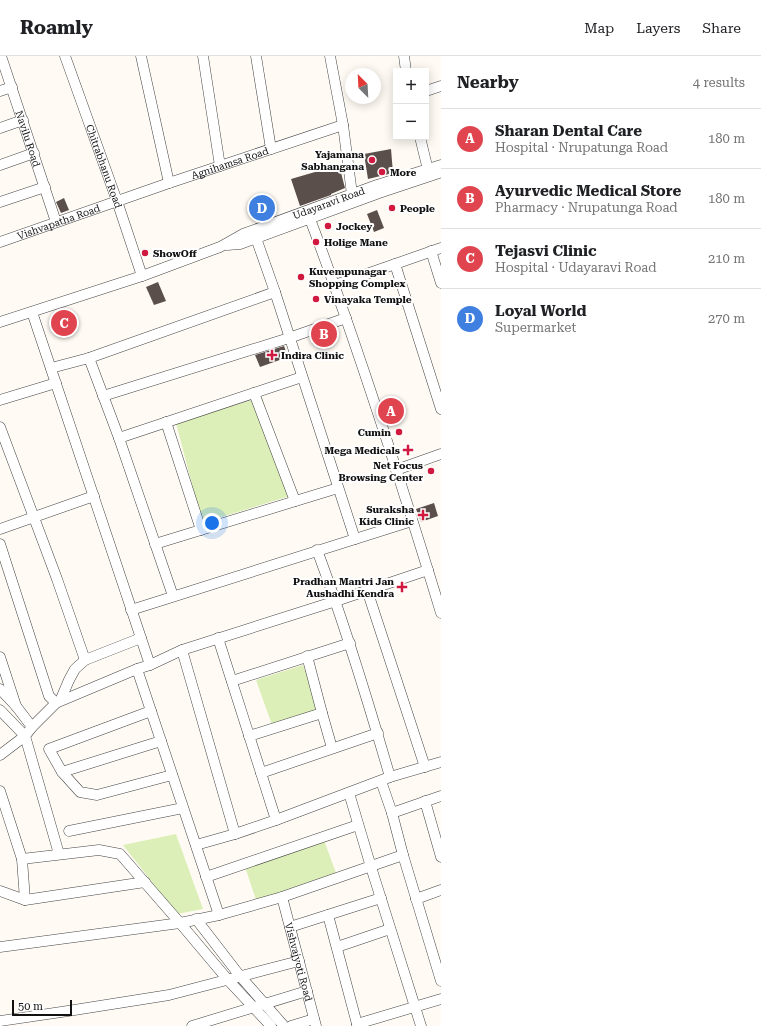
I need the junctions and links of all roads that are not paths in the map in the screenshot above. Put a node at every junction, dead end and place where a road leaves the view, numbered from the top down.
1 (1, 56) edge
2 (65, 56) edge
3 (141, 56) edge
4 (203, 56) edge
5 (256, 56) edge
6 (330, 56) edge
7 (404, 56) edge
8 (406, 68) edge
9 (441, 86) edge
10 (12, 87) junction
11 (429, 90) edge
12 (0, 91) edge
13 (23, 120) junction
14 (343, 125) junction
15 (0, 128) edge
16 (421, 140) edge
17 (271, 149) junction
18 (34, 153) junction
19 (0, 165) edge
20 (441, 165) edge
21 (220, 166) junction
22 (428, 170) junction
23 (441, 173) edge
24 (169, 183) junction
25 (45, 187) junction
26 (353, 198) junction
27 (117, 201) junction
28 (0, 202) edge
29 (309, 214) junction
30 (56, 222) junction
31 (256, 238) junction
32 (0, 242) edge
33 (220, 247) junction
34 (441, 248) edge
35 (431, 252) junction
36 (395, 264) junction
37 (142, 276) junction
38 (441, 283) edge
39 (335, 285) junction
40 (275, 292) junction
41 (32, 312) junction
42 (346, 318) junction
43 (0, 322) edge
44 (289, 338) junction
45 (89, 358) junction
46 (51, 368) junction
47 (302, 377) junction
48 (56, 383) junction
49 (254, 393) junction
50 (103, 396) junction
51 (0, 400) edge
52 (441, 409) edge
53 (166, 422) junction
54 (0, 427) edge
55 (119, 438) junction
56 (441, 454) edge
57 (396, 470) junction
58 (338, 488) junction
59 (94, 496) junction
60 (295, 501) junction
61 (34, 517) junction
62 (412, 520) junction
63 (0, 529) edge
64 (201, 530) junction
65 (355, 539) junction
66 (0, 544) edge
67 (155, 544) junction
68 (317, 550) junction
69 (428, 570) junction
70 (367, 590) junction
71 (173, 596) junction
72 (336, 601) junction
73 (131, 610) junction
74 (441, 613) edge
75 (141, 638) junction
76 (218, 638) junction
77 (350, 643) junction
78 (182, 650) junction
79 (307, 656) junction
80 (0, 657) edge
81 (85, 660) junction
82 (150, 665) junction
83 (137, 669) junction
84 (232, 681) junction
85 (0, 689) edge
86 (58, 702) junction
87 (16, 706) junction
88 (0, 710) edge
89 (151, 711) junction
90 (322, 713) junction
91 (32, 727) junction
92 (378, 733) junction
93 (25, 736) junction
94 (249, 736) junction
95 (161, 741) junction
96 (332, 748) junction
97 (0, 755) edge
98 (441, 762) edge
99 (426, 767) junction
100 (62, 772) junction
101 (261, 773) junction
102 (172, 775) junction
103 (386, 779) junction
104 (0, 792) edge
105 (349, 793) junction
106 (441, 796) edge
107 (425, 802) junction
108 (184, 808) junction
109 (392, 813) junction
110 (276, 820) junction
111 (358, 825) junction
112 (69, 831) dead end
113 (235, 834) junction
114 (196, 845) junction
115 (60, 854) junction
116 (402, 855) junction
117 (441, 857) edge
118 (22, 859) junction
119 (371, 867) junction
120 (206, 877) junction
121 (145, 882) junction
122 (441, 890) edge
123 (0, 891) edge
124 (282, 897) junction
125 (381, 898) junction
126 (416, 899) junction
127 (25, 900) junction
128 (219, 915) junction
129 (328, 915) junction
130 (196, 919) junction
131 (180, 923) junction
132 (290, 927) junction
133 (390, 929) junction
134 (0, 947) edge
135 (337, 947) junction
136 (437, 953) edge
137 (298, 961) junction
138 (240, 976) junction
139 (228, 980) junction
140 (441, 981) edge
141 (306, 991) junction
142 (441, 998) edge
143 (265, 1004) junction
144 (414, 1006) junction
145 (253, 1008) junction
146 (0, 1021) edge
147 (315, 1022) edge
148 (357, 1025) edge
149 (192, 1026) edge
150 (271, 1026) edge
151 (284, 1026) edge
152 (291, 1026) edge
153 (421, 1026) edge

1 - 10 street, Navilu Road
2 - 27 street, Chitrabhanu Road
3 - 24 street
4 - 21 street
5 - 17 street
6 - 14 street
7 - 8 street
9 - 11 street
10 - 12 street
10 - 13 street, Navilu Road
13 - 15 street
13 - 18 street, Navilu Road
14 - 17 street, Agnihamsa Road
14 - 26 street
16 - 22 street
17 - 21 street, Agnihamsa Road
18 - 19 street
18 - 25 street, Navilu Road
20 - 22 street, Udayaravi Road
21 - 24 street, Agnihamsa Road
22 - 26 street, Udayaravi Road
23 - 26 street, Udayaravi Road
24 - 27 street, Agnihamsa Road
25 - 28 street
25 - 30 street, Navilu Road
26 - 29 street, Udayaravi Road
27 - 30 street, Vishvapatha Road
27 - 37 street, Chitrabhanu Road
29 - 31 street, Udayaravi Road
29 - 33 street, Udayaravi Road
29 - 39 street
30 - 32 street, Vishvapatha Road
31 - 33 street, Udayaravi Road
31 - 40 street
33 - 37 street, Udayaravi Road
34 - 35 street
35 - 36 street
35 - 38 street
36 - 39 street
36 - 52 street
37 - 41 street, Udayaravi Road
39 - 42 street
40 - 44 street
40 - 45 street
41 - 43 street, Udayaravi Road
41 - 46 street
42 - 44 street
42 - 57 street
44 - 47 street
44 - 50 street
45 - 46 street
45 - 50 street
46 - 48 street
47 - 49 street
47 - 58 street
48 - 51 street
48 - 59 street
49 - 53 street
49 - 60 street
50 - 55 street
53 - 55 street
53 - 64 street
54 - 61 street
55 - 67 street
56 - 57 street
57 - 62 street
58 - 60 street
58 - 65 street
59 - 61 street
59 - 73 street
60 - 64 street
61 - 63 street
61 - 81 street
62 - 65 street
62 - 69 street
64 - 67 street
65 - 68 street
66 - 86 street
67 - 71 street
68 - 71 street
68 - 72 street
69 - 70 street
69 - 74 street
70 - 72 street
70 - 99 street
71 - 73 street
72 - 76 street
72 - 77 street
73 - 75 street
75 - 81 street
75 - 82 street
76 - 78 street
76 - 84 street
77 - 79 street
77 - 92 street
78 - 82 street
78 - 113 street
79 - 84 street
79 - 90 street
80 - 87 street
81 - 86 street
82 - 83 street
83 - 86 street
83 - 89 street
84 - 94 street
85 - 87 street
86 - 91 street
87 - 91 street
88 - 93 street
89 - 95 street
89 - 100 street
90 - 94 street
90 - 96 street
91 - 93 street
92 - 96 street
92 - 103 street
93 - 97 street
93 - 115 street
94 - 101 street
95 - 100 street
95 - 102 street
96 - 101 street
98 - 99 street
99 - 103 street
100 - 102 street
101 - 110 street
102 - 108 street
103 - 105 street
103 - 109 street
104 - 118 street
105 - 110 street
105 - 111 street
106 - 107 street
107 - 109 street
107 - 117 street
108 - 112 street
108 - 114 street
109 - 116 street
110 - 113 street
111 - 119 street
111 - 120 street
113 - 114 street
114 - 120 street
115 - 118 street
115 - 121 street
116 - 119 street
116 - 126 street
118 - 127 street
119 - 124 street
119 - 125 street
120 - 128 street
121 - 127 street
121 - 131 street
122 - 126 street
123 - 127 street
124 - 128 street
124 - 132 street, Vishvajyoti Road
125 - 129 street
125 - 133 street
126 - 136 street
128 - 130 street
129 - 132 street
129 - 135 street
130 - 131 street
130 - 138 street
131 - 134 street
131 - 139 street
132 - 137 street, Vishvajyoti Road
133 - 135 street
133 - 144 street
135 - 148 street
136 - 140 street
137 - 138 street
137 - 141 street, Vishvajyoti Road
138 - 139 street
138 - 143 street
139 - 145 street
139 - 146 street
141 - 143 street
141 - 147 street, Vishvajyoti Road
142 - 144 street
143 - 145 street
143 - 151 street
144 - 148 street
144 - 153 street
145 - 149 street
145 - 150 street
147 - 152 street

